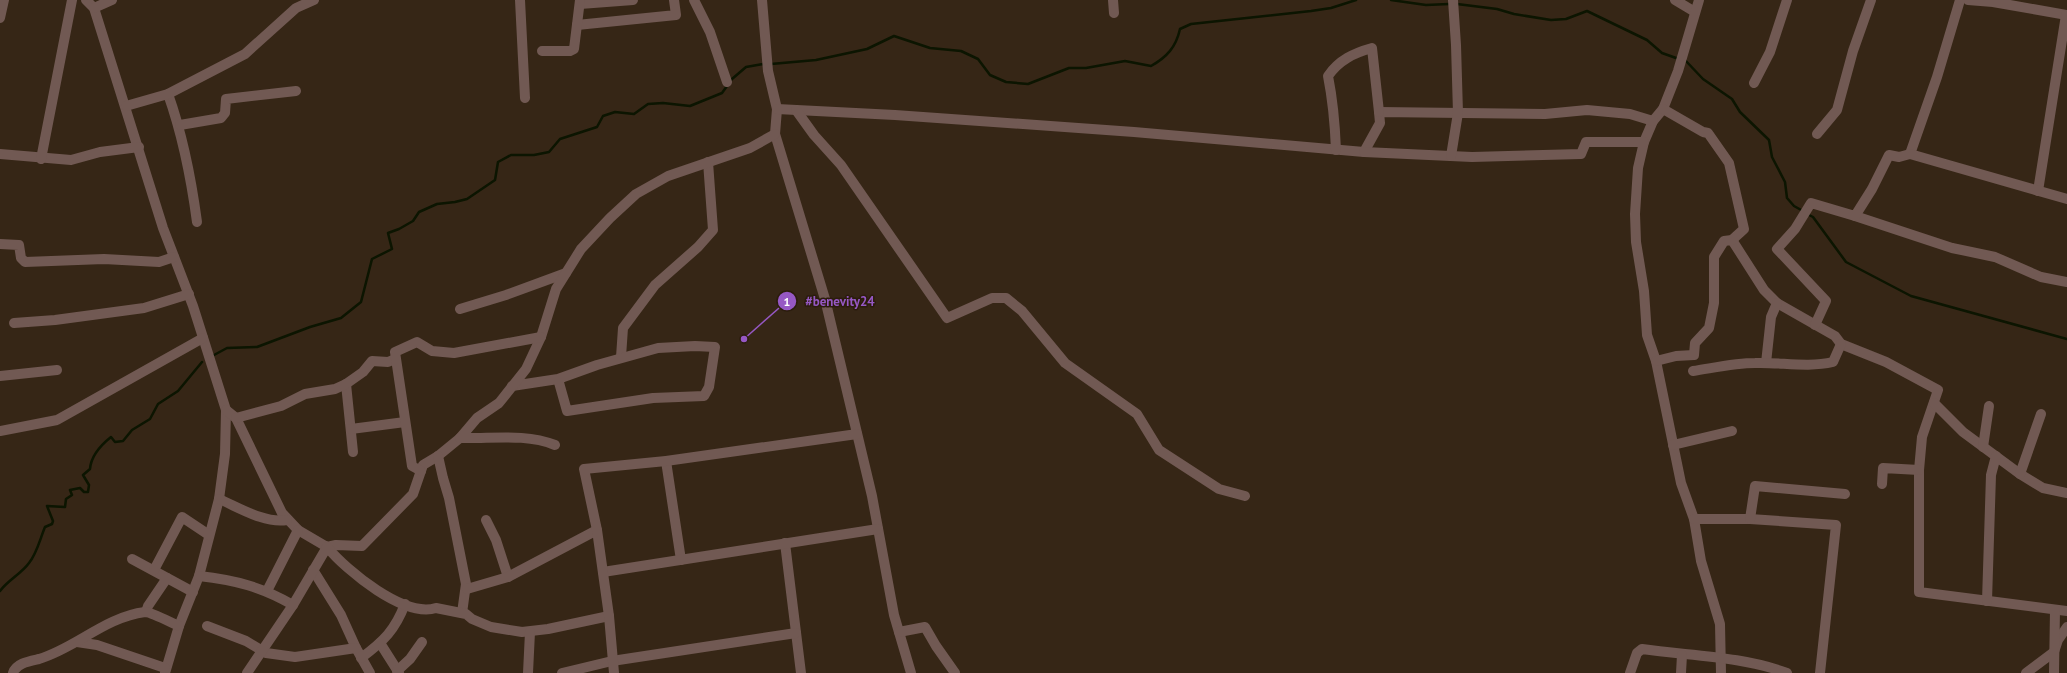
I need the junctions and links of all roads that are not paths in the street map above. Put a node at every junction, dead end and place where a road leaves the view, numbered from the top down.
1 (4, 0) edge
2 (72, 0) edge
3 (86, 0) edge
4 (112, 0) edge
5 (314, 0) edge
6 (520, 0) edge
7 (633, 0) edge
8 (674, 0) edge
9 (694, 0) edge
10 (762, 0) edge
11 (1113, 0) edge
12 (1453, 0) edge
13 (1675, 0) edge
14 (1699, 0) edge
15 (1787, 0) edge
16 (1871, 0) edge
17 (1960, 0) edge
18 (1968, 0) edge
19 (580, 2) edge
20 (94, 8) junction
21 (1695, 12) junction
22 (1114, 13) dead end
23 (2066, 15) edge
24 (0, 18) edge
25 (577, 25) junction
26 (542, 51) dead end
27 (727, 82) dead end
28 (1754, 83) dead end
29 (296, 91) dead end
30 (168, 94) junction
31 (525, 98) dead end
32 (126, 106) junction
33 (777, 109) junction
34 (1663, 109) junction
35 (796, 110) junction
36 (1380, 112) junction
37 (1458, 113) junction
38 (1653, 121) junction
39 (180, 125) junction
40 (775, 134) junction
41 (1817, 134) dead end
42 (1644, 142) junction
43 (139, 147) junction
44 (1336, 150) junction
45 (1364, 152) junction
46 (0, 154) edge
47 (1910, 154) junction
48 (1451, 156) junction
49 (41, 159) junction
50 (708, 162) junction
51 (2038, 191) junction
52 (2067, 199) edge
53 (1855, 216) junction
54 (196, 222) dead end
55 (1732, 240) junction
56 (0, 244) edge
57 (174, 257) junction
58 (566, 273) junction
59 (2067, 282) edge
60 (189, 294) junction
61 (1777, 303) junction
62 (460, 309) dead end
63 (14, 323) dead end
64 (1815, 325) junction
65 (541, 337) junction
66 (203, 338) junction
67 (1841, 344) junction
68 (621, 357) junction
69 (395, 359) junction
70 (1656, 361) junction
71 (1766, 363) junction
72 (57, 370) dead end
73 (1693, 371) dead end
74 (0, 376) edge
75 (558, 379) junction
76 (346, 384) junction
77 (512, 386) junction
78 (1934, 402) junction
79 (1989, 406) dead end
80 (226, 410) junction
81 (2041, 414) dead end
82 (236, 418) junction
83 (405, 422) junction
84 (351, 429) junction
85 (1732, 431) dead end
86 (0, 432) edge
87 (857, 434) junction
88 (460, 438) junction
89 (555, 445) dead end
90 (1673, 445) junction
91 (1983, 447) junction
92 (354, 452) dead end
93 (438, 456) junction
94 (1996, 456) junction
95 (666, 461) junction
96 (1920, 470) junction
97 (421, 471) junction
98 (2020, 474) junction
99 (1882, 484) dead end
100 (2067, 493) edge
101 (1845, 494) dead end
102 (1245, 496) dead end
103 (219, 499) junction
104 (1694, 519) junction
105 (1750, 519) junction
106 (287, 520) junction
107 (486, 520) dead end
108 (878, 528) junction
109 (298, 530) junction
110 (597, 530) junction
111 (209, 535) junction
112 (785, 543) junction
113 (327, 547) junction
114 (132, 559) dead end
115 (681, 560) junction
116 (154, 570) junction
117 (313, 570) junction
118 (603, 572) junction
119 (199, 576) junction
120 (508, 576) junction
121 (167, 578) junction
122 (467, 589) junction
123 (267, 591) junction
124 (193, 592) junction
125 (1988, 601) junction
126 (406, 604) junction
127 (293, 605) junction
128 (2055, 610) junction
129 (2067, 611) edge
130 (146, 612) junction
131 (462, 613) junction
132 (609, 616) junction
133 (179, 626) junction
134 (207, 626) dead end
135 (2067, 627) edge
136 (530, 632) junction
137 (899, 632) junction
138 (796, 633) junction
139 (77, 642) junction
140 (422, 642) dead end
141 (380, 644) junction
142 (356, 648) junction
143 (261, 651) junction
144 (2054, 652) junction
145 (1682, 655) junction
146 (361, 658) junction
147 (1721, 658) junction
148 (612, 661) junction
149 (165, 670) edge
150 (909, 671) edge
151 (366, 672) edge
152 (398, 672) edge
153 (13, 673) edge
154 (247, 673) edge
155 (528, 673) edge
156 (565, 673) edge
157 (614, 673) edge
158 (801, 673) edge
159 (956, 673) edge
160 (1630, 673) edge
161 (1681, 673) edge
162 (1721, 673) edge
163 (1787, 673) edge
164 (1820, 673) edge
165 (2026, 673) edge
166 (2054, 673) edge

1 - 24 street
2 - 49 street
3 - 20 street
4 - 20 street
5 - 30 street
6 - 31 street
7 - 19 street
8 - 25 street
9 - 27 street
10 - 33 street
11 - 22 street
12 - 37 street
13 - 21 street
14 - 21 street
15 - 28 street
16 - 41 street
17 - 47 street
18 - 23 street
19 - 25 street
20 - 32 street
21 - 34 street
23 - 51 street
25 - 26 street
29 - 39 street
30 - 32 street
30 - 39 street
32 - 43 street
33 - 35 street
33 - 40 street
34 - 38 street
34 - 55 street
35 - 44 street
35 - 102 street
36 - 37 street
36 - 44 street
36 - 45 street
37 - 38 street
37 - 48 street
38 - 42 street
39 - 54 street
40 - 50 street
40 - 87 street
42 - 48 street
42 - 70 street
43 - 49 street
43 - 57 street
44 - 45 street
45 - 48 street
46 - 49 street
47 - 51 street
47 - 53 street
50 - 58 street
50 - 68 street
51 - 52 street
53 - 59 street
53 - 64 street
55 - 61 street
55 - 70 street
56 - 57 street
57 - 60 street
58 - 62 street
58 - 65 street
60 - 63 street
60 - 66 street
61 - 64 street
61 - 71 street
64 - 67 street
65 - 69 street
65 - 77 street
66 - 80 street
66 - 86 street
67 - 71 street
67 - 78 street
68 - 75 street
68 - 75 street
69 - 76 street
69 - 83 street
70 - 90 street
71 - 73 street
72 - 74 street
75 - 77 street
76 - 82 street
76 - 84 street
77 - 88 street
78 - 91 street
78 - 96 street
79 - 91 street
80 - 82 street
80 - 103 street
81 - 98 street
82 - 106 street
83 - 84 street
83 - 97 street
84 - 92 street
85 - 90 street
87 - 95 street
87 - 108 street
88 - 89 street
88 - 93 street
90 - 104 street
91 - 94 street
93 - 97 street
93 - 122 street
94 - 98 street
94 - 125 street
95 - 110 street
95 - 115 street
96 - 99 street
96 - 125 street
97 - 113 street
98 - 100 street
101 - 105 street
103 - 106 street
103 - 111 street
104 - 105 street
104 - 147 street
105 - 164 street
106 - 109 street
107 - 120 street
108 - 112 street
108 - 137 street
109 - 113 street
109 - 123 street
110 - 118 street
110 - 120 street
111 - 116 street
111 - 119 street
112 - 115 street
112 - 138 street
113 - 117 street
113 - 126 street
114 - 116 street
115 - 118 street
116 - 121 street
117 - 127 street
117 - 142 street
118 - 132 street
119 - 123 street
119 - 124 street
120 - 122 street
121 - 124 street
121 - 130 street
122 - 131 street
123 - 127 street
124 - 133 street
125 - 128 street
126 - 131 street
126 - 141 street
127 - 143 street
128 - 129 street
128 - 144 street
130 - 133 street
130 - 139 street
131 - 136 street
132 - 136 street
132 - 148 street
133 - 149 street
134 - 143 street
135 - 144 street
136 - 155 street
137 - 150 street
137 - 159 street
138 - 148 street
138 - 158 street
139 - 149 street
139 - 153 street
140 - 152 street
141 - 146 street
141 - 152 street
142 - 143 street
142 - 146 street
143 - 154 street
144 - 165 street
144 - 166 street
145 - 147 street
145 - 160 street
145 - 161 street
146 - 151 street
147 - 162 street
147 - 163 street
148 - 156 street
148 - 157 street

